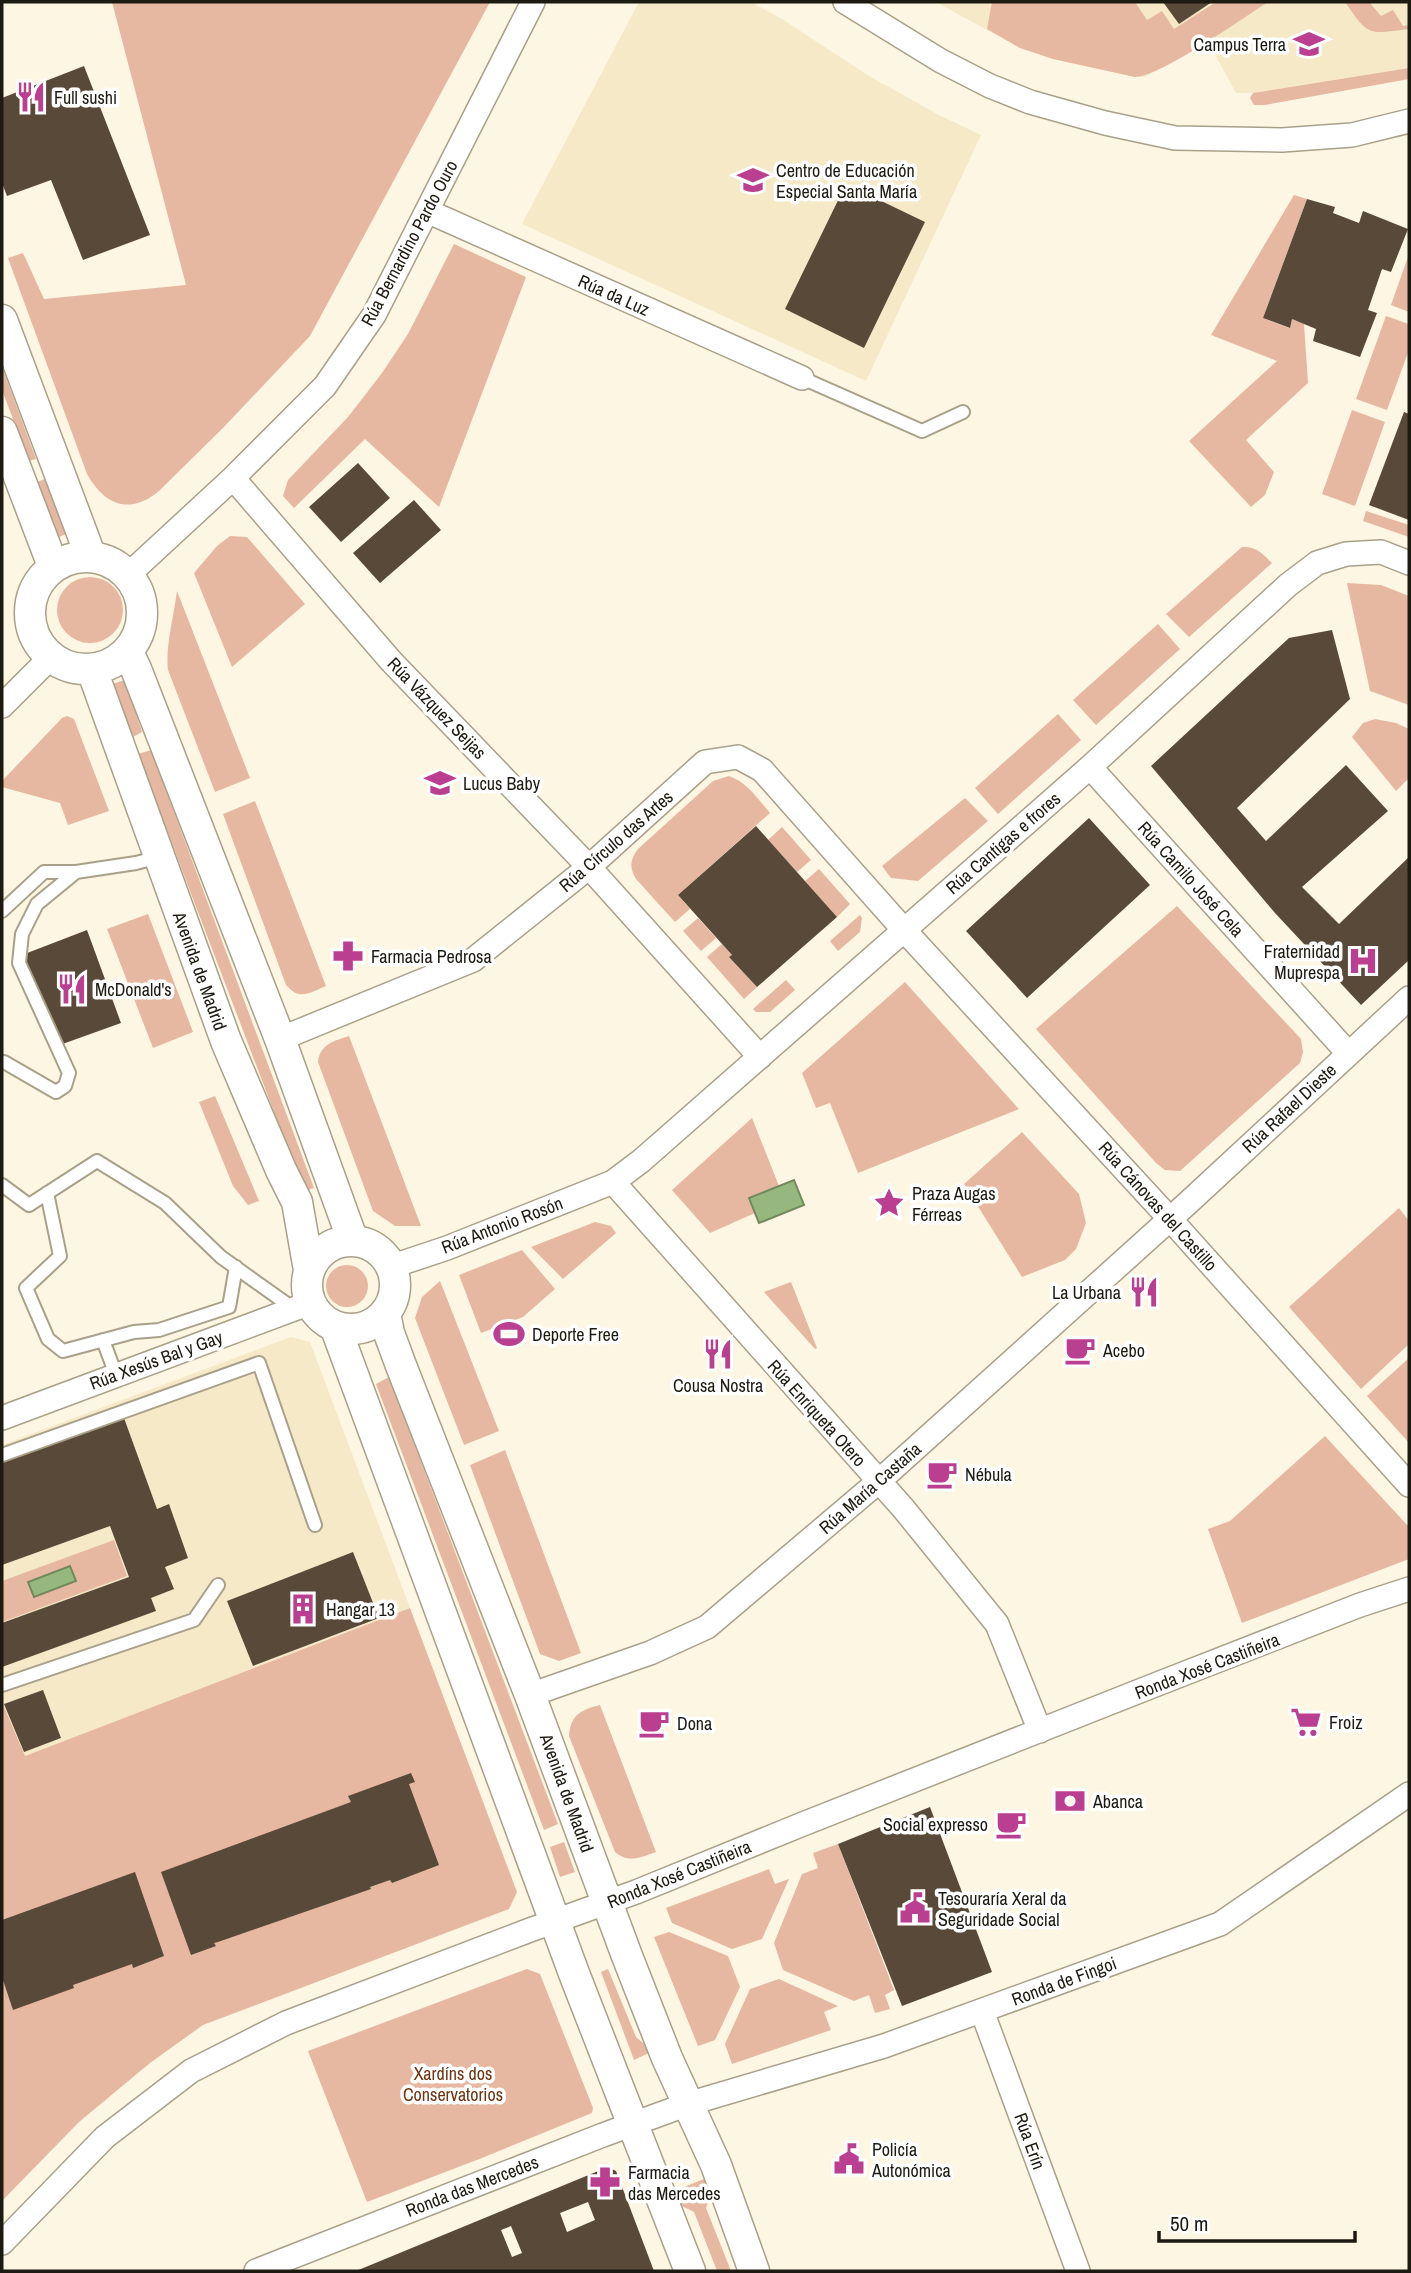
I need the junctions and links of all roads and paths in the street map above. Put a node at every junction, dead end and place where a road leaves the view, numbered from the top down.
1 (533, 2) edge
2 (845, 2) edge
3 (1409, 121) edge
4 (427, 211) junction
5 (2, 320) edge
6 (802, 378) joint
7 (963, 412) dead end
8 (2, 432) edge
9 (233, 478) junction
10 (91, 557) junction
11 (1409, 563) edge
12 (53, 566) junction
13 (128, 575) junction
14 (128, 652) junction
15 (50, 658) junction
16 (92, 670) junction
17 (2, 705) edge
18 (1090, 767) junction
19 (159, 856) junction
20 (589, 867) junction
21 (76, 872) junction
22 (2, 911) edge
23 (904, 930) junction
24 (1409, 998) edge
25 (280, 1039) junction
26 (1348, 1053) junction
27 (760, 1057) junction
28 (4, 1062) dead end
29 (613, 1182) junction
30 (2, 1185) edge
31 (47, 1193) junction
32 (1170, 1219) junction
33 (353, 1241) junction
34 (390, 1266) junction
35 (236, 1268) junction
36 (309, 1270) junction
37 (302, 1306) junction
38 (385, 1313) junction
39 (335, 1326) junction
40 (103, 1340) junction
41 (116, 1375) junction
42 (2, 1418) edge
43 (2, 1455) edge
44 (878, 1482) junction
45 (1409, 1485) edge
46 (315, 1525) dead end
47 (218, 1585) dead end
48 (1409, 1589) edge
49 (2, 1685) edge
50 (530, 1695) junction
51 (1040, 1731) junction
52 (1409, 1794) edge
53 (608, 1902) junction
54 (555, 1922) junction
55 (982, 2011) junction
56 (688, 2104) junction
57 (633, 2124) junction
58 (2, 2243) edge
59 (256, 2271) edge
60 (690, 2271) edge
61 (754, 2271) edge
62 (1078, 2271) edge

1 - 4 street, Rúa Bernardino Pardo Ouro
2 - 3 street
4 - 6 street, Rúa da Luz
4 - 9 street, Rúa Bernardino Pardo Ouro
5 - 10 street
6 - 7 lane
8 - 12 street
9 - 13 street, Rúa Bernardino Pardo Ouro
9 - 20 street, Rúa Vázquez Seijas
10 - 12 street
10 - 13 street
11 - 18 street, Rúa Cantigas e frores
12 - 15 street
13 - 14 street
14 - 16 street
14 - 25 street
15 - 16 street
15 - 17 street
16 - 19 street, Avenida de Madrid
18 - 23 street, Rúa Cantigas e frores
18 - 26 street, Rúa Camilo José Cela
19 - 21 lane
19 - 36 street, Avenida de Madrid
20 - 23 street, Rúa Círculo das Artes
20 - 25 street, Rúa Círculo das Artes
20 - 27 street, Rúa Vázquez Seijas
21 - 22 lane
21 - 28 lane
23 - 27 street, Rúa Cantigas e frores
23 - 32 street, Rúa Cánovas del Castillo
24 - 26 street, Rúa Rafael Dieste
25 - 33 street
26 - 32 street, Rúa Rafael Dieste
27 - 29 street, Rúa Cantigas e frores
29 - 34 street, Rúa Antonio Rosón
29 - 44 street, Rúa Enriqueta Otero
30 - 31 lane
31 - 35 lane
31 - 40 lane
32 - 44 street, Rúa María Castaña
32 - 45 street, Rúa Cánovas del Castillo
33 - 34 street
33 - 36 street
34 - 38 street
35 - 37 lane
35 - 40 lane
36 - 37 street
37 - 39 street
37 - 41 street, Rúa Xesús Bal y Gay
38 - 39 street
38 - 50 street, Avenida de Madrid
39 - 54 street
40 - 41 lane
41 - 42 street, Rúa Xesús Bal y Gay
43 - 46 lane
44 - 50 street, Rúa María Castaña
44 - 51 street, Rúa Enriqueta Otero
47 - 49 lane
48 - 51 street, Ronda Xosé Castiñeira
50 - 53 street, Avenida de Madrid
51 - 53 street, Ronda Xosé Castiñeira
52 - 55 street, Ronda de Fingoi
53 - 54 street, Ronda Xosé Castiñeira
53 - 56 street, Avenida de Madrid
54 - 57 street
54 - 58 street, Ronda Xosé Castiñeira
55 - 56 street, Ronda de Fingoi
55 - 62 street, Rúa Erín
56 - 57 street, Ronda das Mercedes
56 - 61 street, Avenida de Madrid
57 - 59 street, Ronda das Mercedes
57 - 60 street

